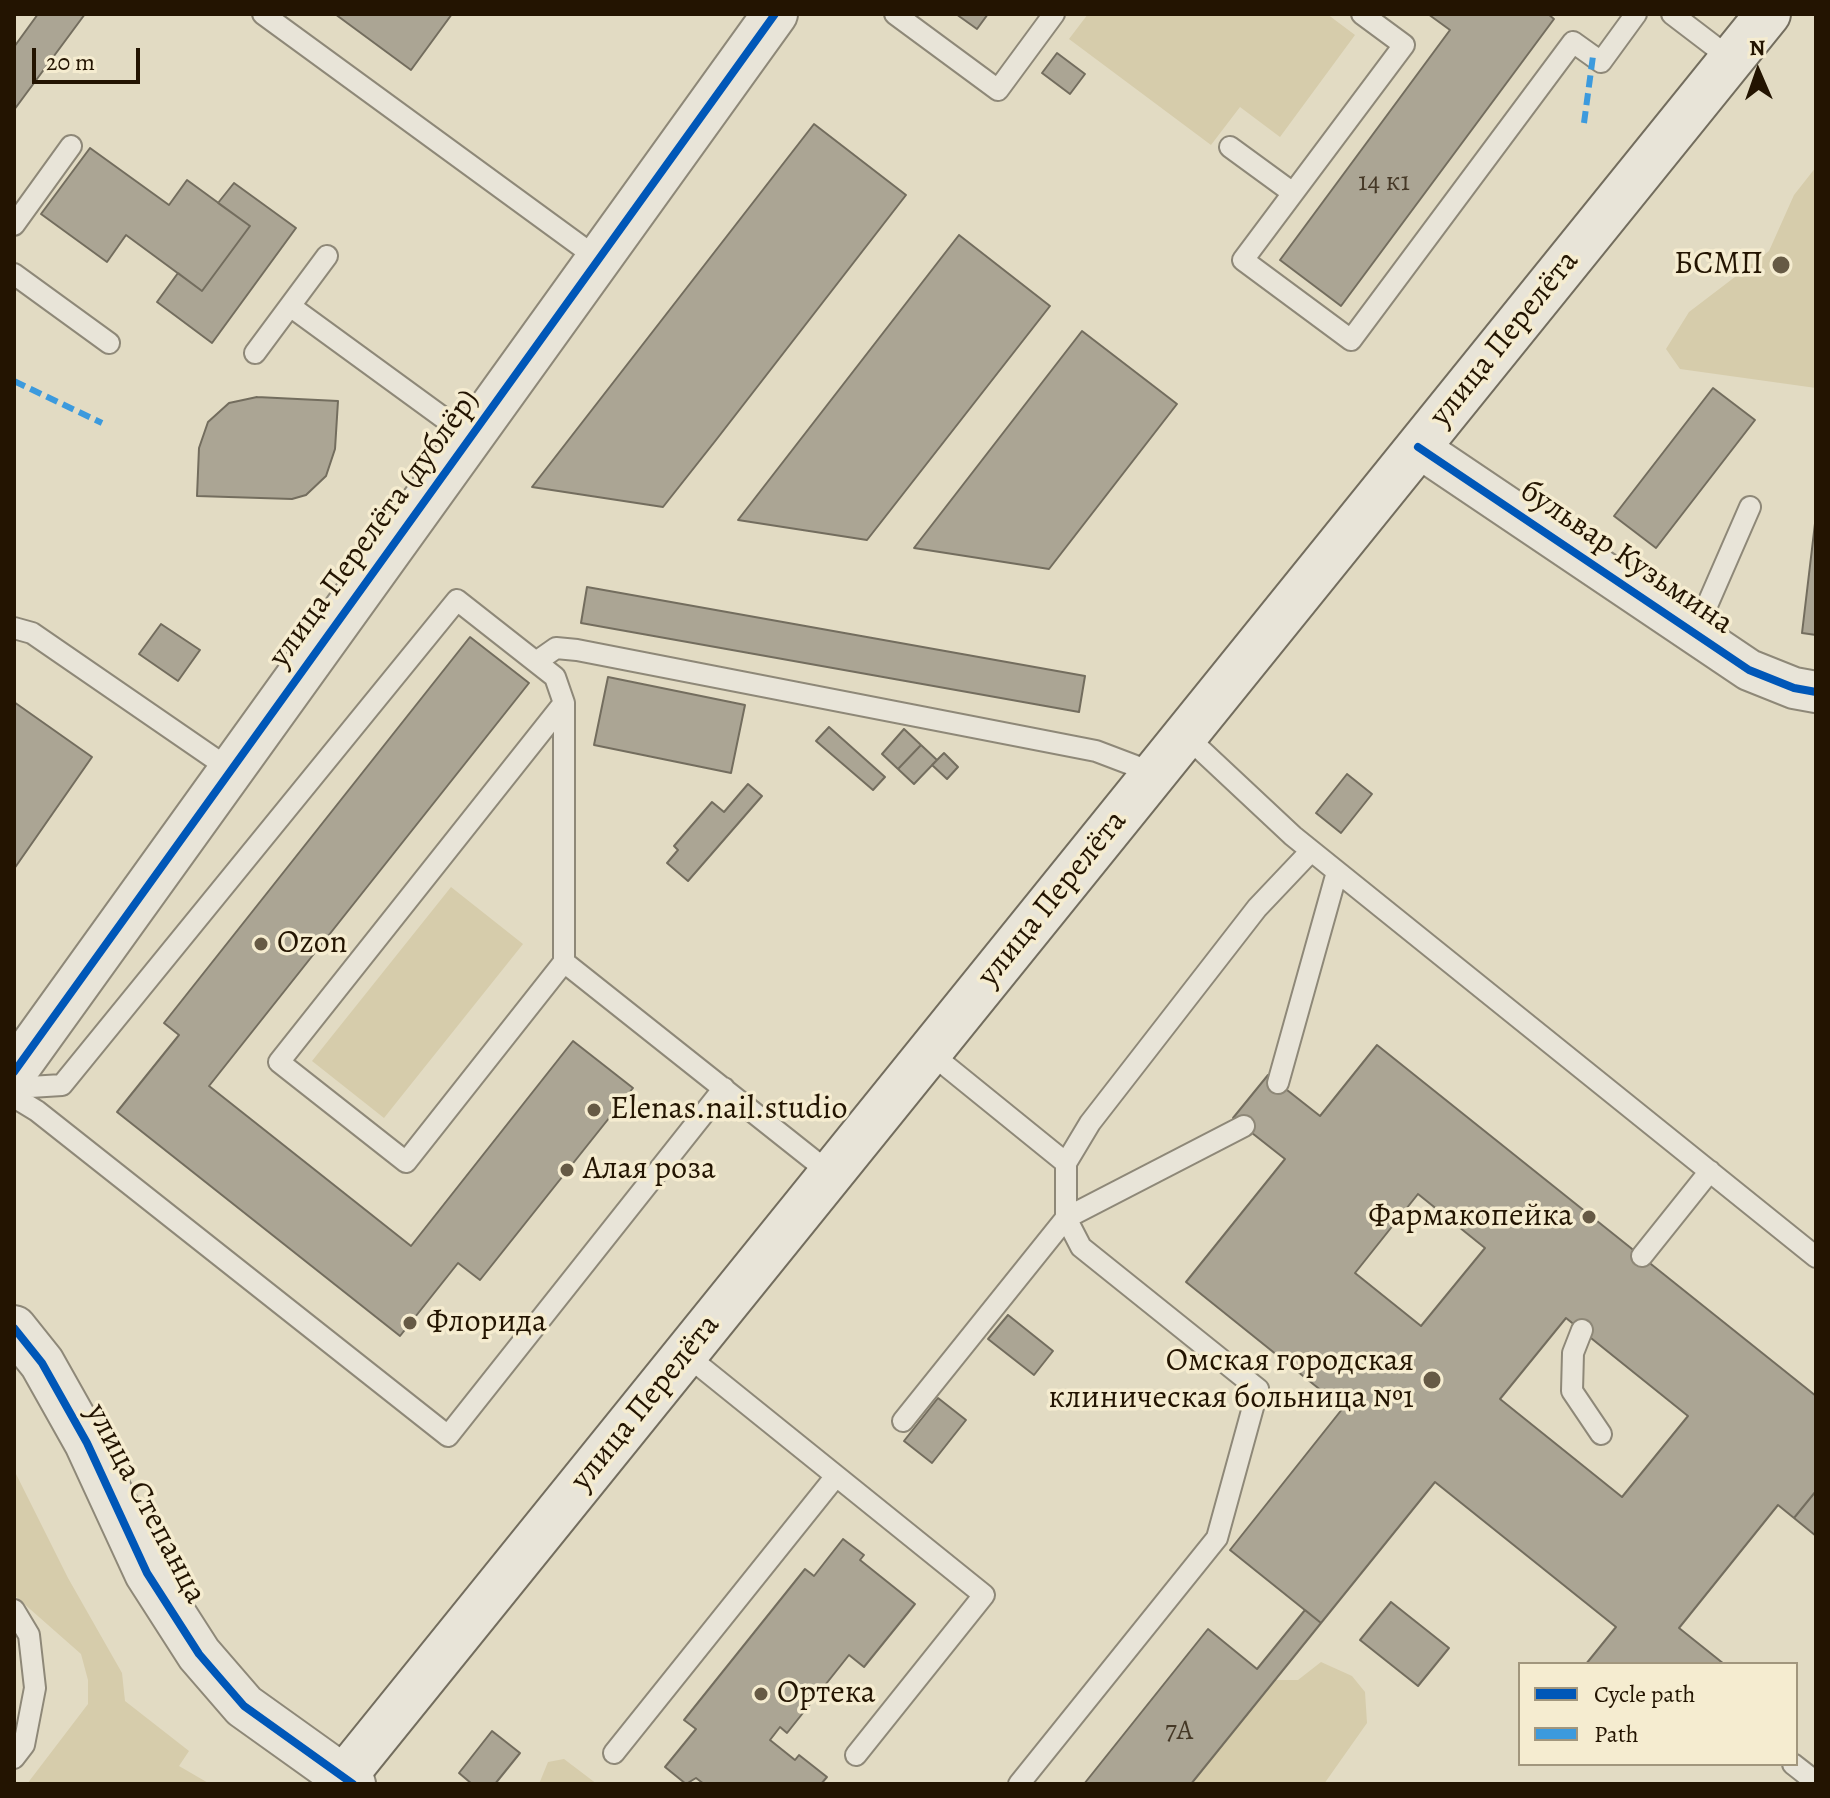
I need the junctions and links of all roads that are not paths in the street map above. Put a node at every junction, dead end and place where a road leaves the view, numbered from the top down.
1 (263, 14) edge
2 (895, 14) edge
3 (1054, 14) edge
4 (1362, 14) edge
5 (1636, 14) edge
6 (1672, 14) edge
7 (1768, 14) edge
8 (773, 15) edge
9 (1731, 59) junction
10 (71, 146) dead end
11 (1230, 147) dead end
12 (1293, 193) junction
13 (14, 225) edge
14 (327, 256) dead end
15 (597, 258) junction
16 (14, 274) edge
17 (290, 306) junction
18 (109, 343) dead end
19 (255, 353) dead end
20 (471, 438) junction
21 (1418, 447) junction
22 (1750, 507) dead end
23 (14, 628) edge
24 (1695, 633) junction
25 (536, 662) junction
26 (1816, 692) edge
27 (564, 703) junction
28 (1185, 735) junction
29 (231, 770) junction
30 (1154, 773) junction
31 (1311, 851) junction
32 (1337, 872) junction
33 (564, 962) junction
34 (929, 1052) junction
35 (14, 1072) edge
36 (1278, 1083) dead end
37 (14, 1088) edge
38 (724, 1088) junction
39 (14, 1097) edge
40 (1244, 1126) dead end
41 (1066, 1163) junction
42 (1710, 1171) junction
43 (831, 1174) junction
44 (1066, 1218) junction
45 (1642, 1256) dead end
46 (1816, 1257) edge
47 (14, 1328) edge
48 (1582, 1330) dead end
49 (685, 1354) junction
50 (903, 1421) dead end
51 (1601, 1434) dead end
52 (836, 1476) junction
53 (14, 1610) edge
54 (614, 1753) dead end
55 (856, 1755) dead end
56 (14, 1758) edge
57 (1796, 1766) edge
58 (344, 1782) edge
59 (1816, 1782) edge
60 (1019, 1784) edge

1 - 15 lane
2 - 3 lane
4 - 12 lane
5 - 12 lane
6 - 9 lane
7 - 9 main road, улица Перелёта
8 - 15 main road, улица Перелёта (дублёр)
9 - 21 main road, улица Перелёта
10 - 13 lane
11 - 12 lane
14 - 17 lane
15 - 20 main road, улица Перелёта (дублёр)
16 - 18 lane
17 - 19 lane
17 - 20 lane
20 - 29 main road, улица Перелёта (дублёр)
21 - 24 street, бульвар Кузьмина
21 - 28 main road, улица Перелёта
22 - 24 lane
23 - 29 lane
24 - 26 street, бульвар Кузьмина
25 - 27 lane
25 - 30 lane
25 - 37 lane
27 - 33 lane
27 - 33 lane
28 - 30 main road, улица Перелёта
28 - 31 lane
29 - 35 main road, улица Перелёта (дублёр)
30 - 34 main road, улица Перелёта
31 - 32 lane
31 - 41 lane
32 - 36 lane
32 - 42 lane
33 - 38 lane
34 - 41 lane
34 - 43 main road, улица Перелёта
38 - 39 lane
38 - 43 lane
40 - 44 lane
41 - 44 lane
42 - 45 lane
42 - 46 lane
43 - 49 main road, улица Перелёта
44 - 50 lane
44 - 60 lane
47 - 58 main road, улица Степанца
48 - 51 lane
49 - 52 lane
49 - 58 main road, улица Перелёта
52 - 54 lane
52 - 55 lane
53 - 56 lane
57 - 59 lane

